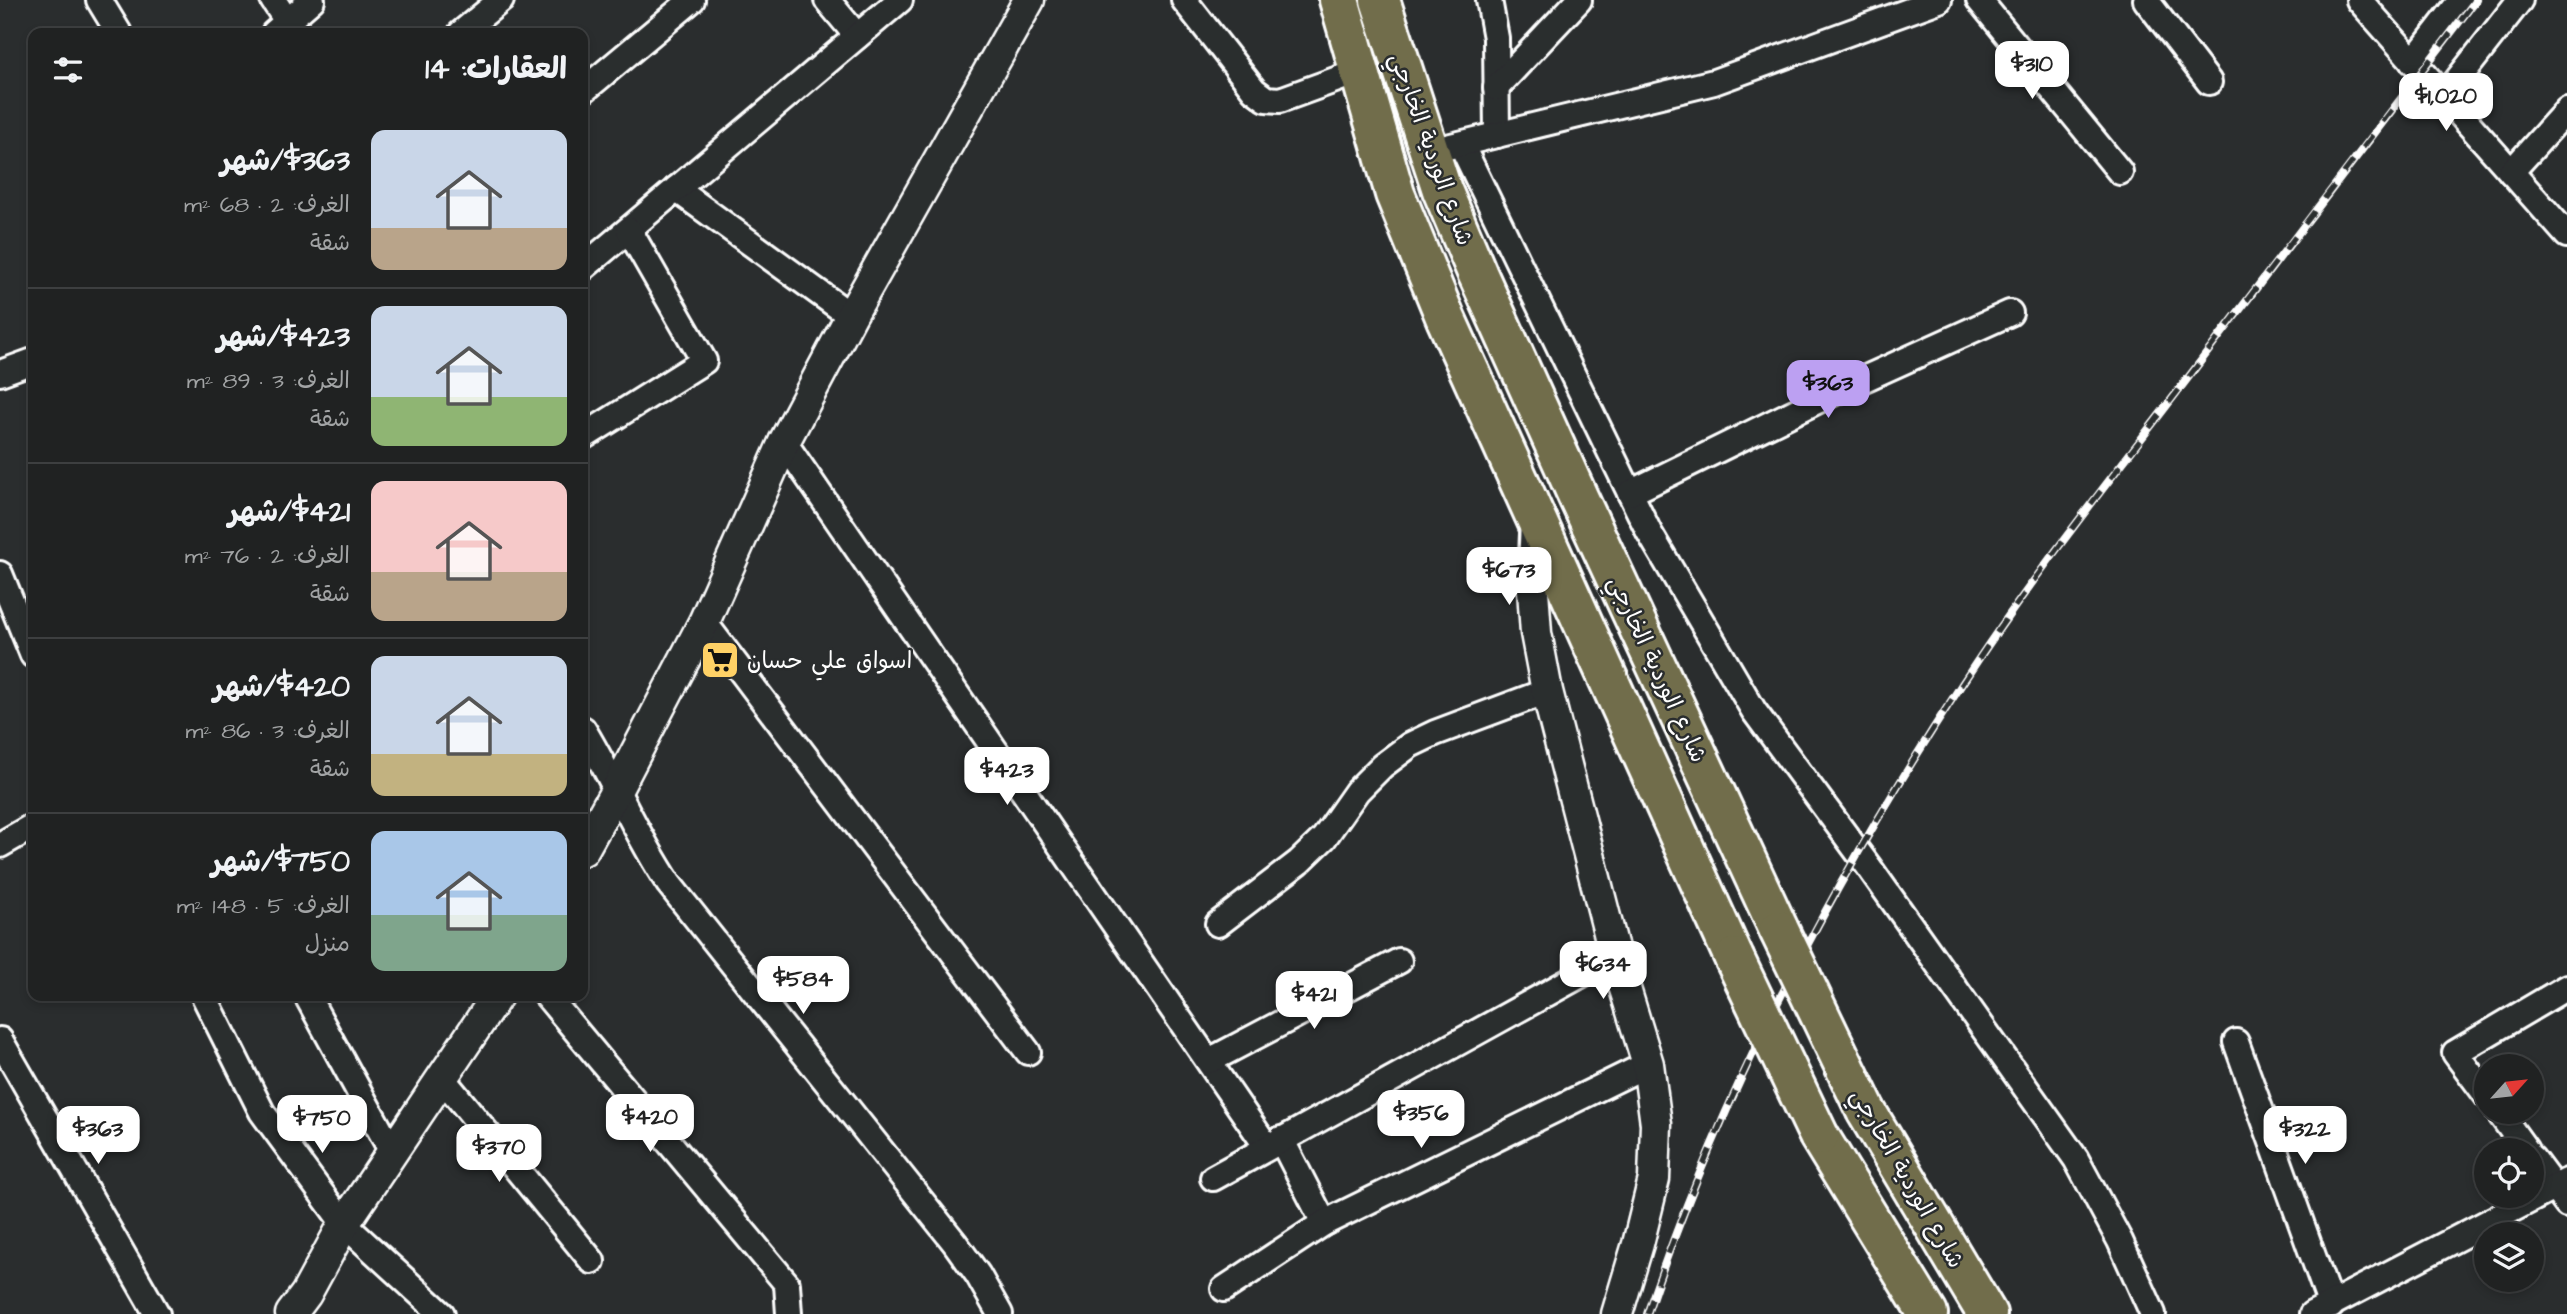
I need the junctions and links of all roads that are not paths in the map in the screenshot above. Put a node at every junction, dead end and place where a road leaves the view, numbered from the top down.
1 (99, 0) edge
2 (273, 0) edge
3 (312, 0) edge
4 (501, 0) edge
5 (692, 0) edge
6 (827, 0) edge
7 (900, 0) edge
8 (1029, 0) edge
9 (1184, 0) edge
10 (1339, 0) edge
11 (1380, 0) edge
12 (1489, 0) edge
13 (1579, 0) edge
14 (1939, 0) edge
15 (1979, 0) edge
16 (2146, 0) edge
17 (2359, 0) edge
18 (2461, 0) edge
19 (2520, 0) edge
20 (116, 28) edge
21 (284, 28) edge
22 (287, 28) edge
23 (467, 28) edge
24 (857, 36) junction
25 (2413, 62) junction
26 (1362, 80) junction
27 (2209, 82) dead end
28 (588, 87) edge
29 (1496, 88) junction
30 (1410, 91) junction
31 (2444, 97) junction
32 (2567, 110) edge
33 (1497, 135) junction
34 (1445, 148) junction
35 (2120, 172) dead end
36 (2511, 172) junction
37 (676, 189) junction
38 (1442, 190) junction
39 (1395, 194) junction
40 (629, 230) junction
41 (2567, 235) edge
42 (588, 264) edge
43 (2010, 313) dead end
44 (851, 316) junction
45 (28, 363) edge
46 (0, 373) edge
47 (588, 434) edge
48 (784, 442) junction
49 (1630, 493) junction
50 (1536, 518) junction
51 (0, 574) edge
52 (704, 622) junction
53 (28, 643) edge
54 (1547, 691) junction
55 (588, 738) edge
56 (617, 789) junction
57 (28, 828) edge
58 (588, 841) edge
59 (0, 845) edge
60 (1218, 924) dead end
61 (1615, 956) junction
62 (1399, 961) dead end
63 (2567, 987) edge
64 (206, 1001) edge
65 (310, 1001) edge
66 (493, 1001) edge
67 (551, 1001) edge
68 (0, 1040) edge
69 (2236, 1042) dead end
70 (1028, 1052) dead end
71 (1209, 1061) junction
72 (1648, 1064) junction
73 (442, 1078) junction
74 (2474, 1079) edge
75 (1274, 1143) junction
76 (392, 1152) junction
77 (2544, 1171) edge
78 (1213, 1178) dead end
79 (2563, 1192) edge
80 (1324, 1223) junction
81 (344, 1224) junction
82 (592, 1261) dead end
83 (1224, 1289) dead end
84 (2322, 1310) edge
85 (157, 1314) edge
86 (291, 1314) edge
87 (442, 1314) edge
88 (789, 1314) edge
89 (1000, 1314) edge
90 (1617, 1314) edge
91 (1928, 1314) edge
92 (1987, 1314) edge
93 (2153, 1314) edge

1 - 20 street
2 - 21 street
3 - 22 street
4 - 23 street
5 - 28 street
6 - 24 street
7 - 24 street
8 - 44 street
9 - 26 street
10 - 26 main road, شارع الوردية الخارجي
11 - 30 main road, شارع الوردية الخارجي
12 - 29 street
13 - 29 street
14 - 33 street
15 - 35 street
16 - 27 street
17 - 25 street
18 - 25 street
19 - 31 street
24 - 37 street
25 - 31 street
26 - 30 main road
26 - 39 main road, شارع الوردية الخارجي
29 - 33 street
30 - 34 main road, شارع الوردية الخارجي
31 - 36 street
32 - 36 street
33 - 34 street
34 - 38 main road, شارع الوردية الخارجي
34 - 49 street
36 - 41 street
37 - 40 street
37 - 44 street
38 - 39 main road
38 - 92 main road, شارع الوردية الخارجي, bridge
39 - 50 main road, شارع الوردية الخارجي
40 - 42 street
40 - 47 street
43 - 49 street
44 - 48 street
45 - 46 street
48 - 52 street
48 - 71 street
49 - 93 street
50 - 54 street
50 - 91 main road, شارع الوردية الخارجي, bridge
51 - 53 street
52 - 56 street
52 - 70 street
54 - 60 street
54 - 61 street
55 - 56 street
56 - 58 street
56 - 89 street
57 - 59 street
61 - 72 street
61 - 75 street
62 - 71 street
63 - 74 street
64 - 81 street
65 - 76 street
66 - 73 street
67 - 88 street
68 - 85 street
69 - 84 street
71 - 75 street
72 - 80 street
72 - 90 street
73 - 76 street
73 - 82 street
75 - 78 street
75 - 80 street
76 - 81 street
77 - 79 street
79 - 84 street
80 - 83 street
81 - 86 street
81 - 87 street

